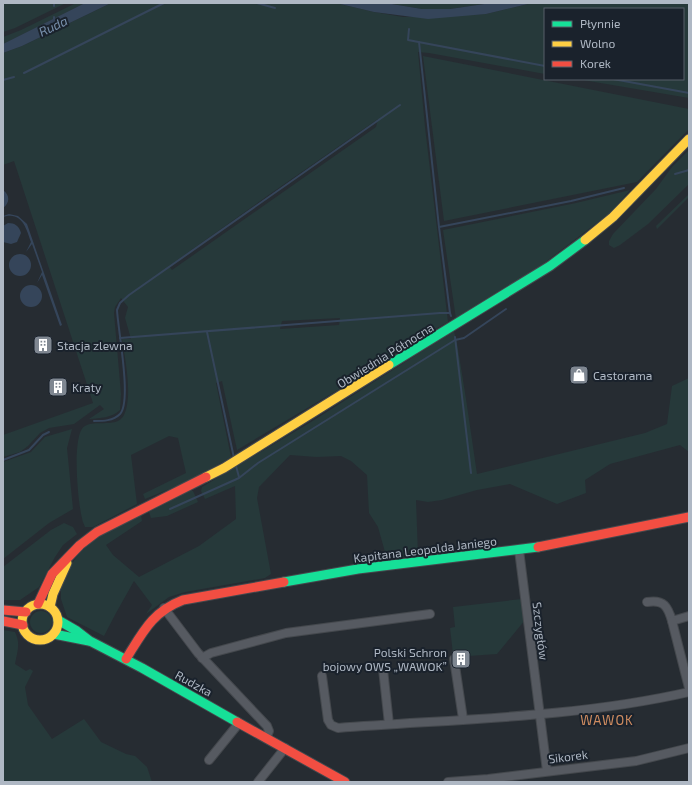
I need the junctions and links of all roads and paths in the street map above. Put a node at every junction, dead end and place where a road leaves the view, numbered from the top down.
1 (689, 139) edge
2 (689, 517) edge
3 (519, 550) junction
4 (69, 557) junction
5 (648, 602) dead end
6 (38, 604) junction
7 (50, 607) junction
8 (164, 608) junction
9 (3, 610) edge
10 (26, 612) junction
11 (430, 614) dead end
12 (689, 616) edge
13 (58, 620) junction
14 (3, 621) edge
15 (672, 621) junction
16 (23, 625) junction
17 (54, 634) junction
18 (90, 641) junction
19 (202, 658) junction
20 (126, 659) junction
21 (454, 659) dead end
22 (383, 669) dead end
23 (322, 676) dead end
24 (689, 688) edge
25 (689, 692) edge
26 (539, 714) junction
27 (463, 719) junction
28 (239, 722) junction
29 (389, 724) junction
30 (266, 738) junction
31 (284, 748) junction
32 (689, 748) edge
33 (208, 760) dead end
34 (547, 771) junction
35 (340, 781) edge
36 (258, 782) edge
37 (448, 782) edge

1 - 4 main road, Obwiednia Północna
2 - 3 main road, Kapitana Leopolda Janiego
3 - 8 main road, Kapitana Leopolda Janiego
3 - 26 street, Szczygłów
4 - 6 main road, Obwiednia Północna
4 - 7 main road, Obwiednia Północna
5 - 15 street
6 - 7 main road
6 - 10 main road
7 - 13 main road
8 - 19 street
8 - 20 main road, Kapitana Leopolda Janiego
9 - 10 main road
10 - 16 main road
11 - 19 street
12 - 15 street
13 - 17 main road
13 - 18 main road, Rudzka
14 - 16 main road
15 - 24 street
16 - 17 main road
17 - 18 main road, Rudzka
18 - 20 main road, Rudzka
19 - 30 street
20 - 28 main road, Rudzka
21 - 27 street
22 - 29 street
23 - 29 street
25 - 26 street
26 - 27 street
26 - 34 street, Szczygłów
27 - 29 street
28 - 30 main road, Rudzka
28 - 33 street
30 - 31 main road, Rudzka
31 - 35 main road, Rudzka
31 - 36 street
32 - 34 street, Sikorek
34 - 37 street, Sikorek

